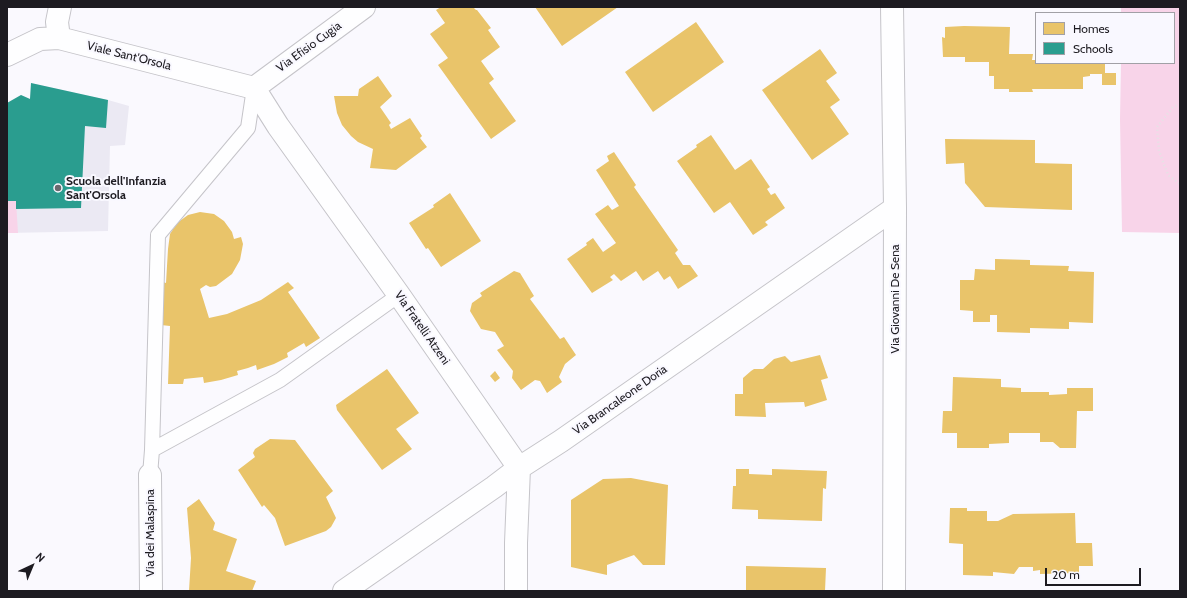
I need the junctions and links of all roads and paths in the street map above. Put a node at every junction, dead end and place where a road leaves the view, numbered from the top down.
1 (60, 7) edge
2 (364, 7) edge
3 (892, 7) edge
4 (59, 38) junction
5 (7, 55) edge
6 (254, 88) junction
7 (1180, 104) edge
8 (1180, 184) edge
9 (896, 208) junction
10 (399, 295) junction
11 (152, 450) junction
12 (519, 468) junction
13 (150, 475) joint
14 (150, 591) edge
15 (344, 591) edge
16 (516, 591) edge
17 (894, 591) edge

1 - 4 street
2 - 6 street, Via Efisio Cugia
3 - 9 street, Via Giovanni De Sena
4 - 5 street, Viale Sant'Orsola
4 - 6 street, Viale Sant'Orsola
6 - 10 street, Via Fratelli Atzeni
6 - 11 lane
7 - 8 path
9 - 12 street, Via Brancaleone Doria
9 - 17 street, Via Giovanni De Sena
10 - 11 lane
10 - 12 street, Via Fratelli Atzeni
11 - 13 lane
12 - 15 street, Via Brancaleone Doria
12 - 16 street
13 - 14 street, Via dei Malaspina

